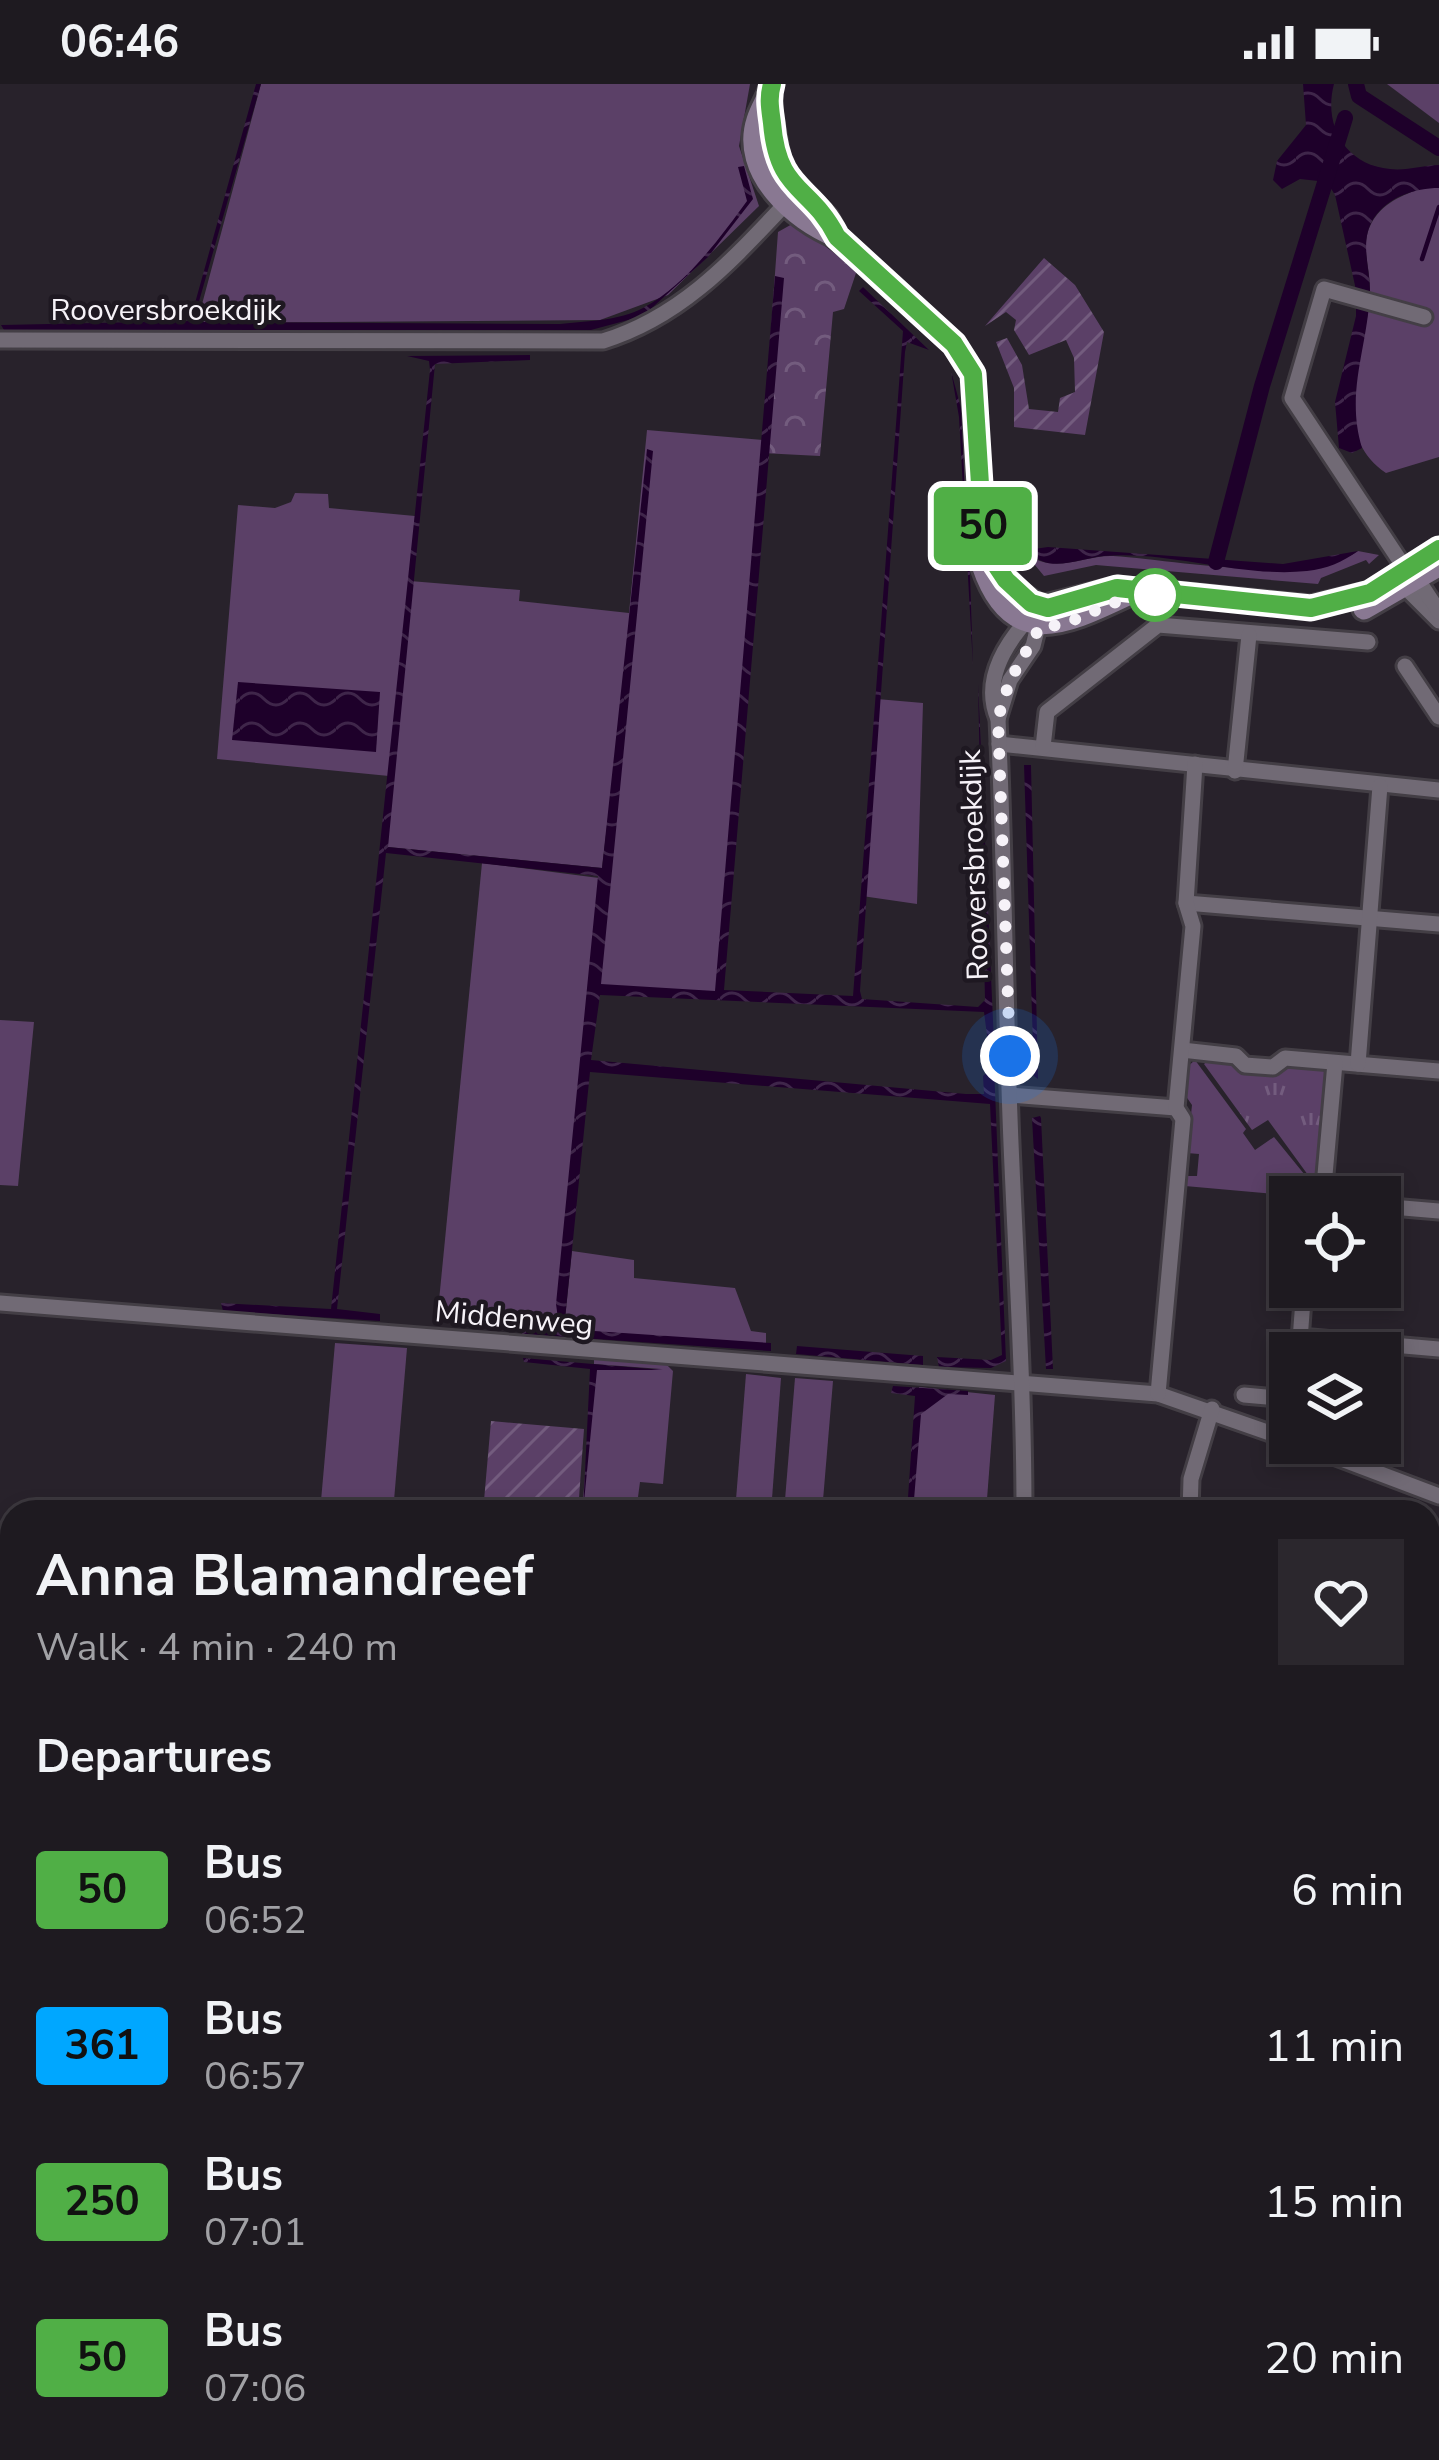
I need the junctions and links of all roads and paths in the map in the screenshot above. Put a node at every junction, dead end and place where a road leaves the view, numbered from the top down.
1 (770, 92) edge
2 (791, 197) junction
3 (1424, 317) dead end
4 (0, 340) edge
5 (1439, 549) edge
6 (1418, 575) edge
7 (1439, 612) edge
8 (1035, 619) junction
9 (1439, 621) edge
10 (1250, 635) junction
11 (1368, 642) dead end
12 (1016, 654) dead end
13 (1405, 666) dead end
14 (1007, 670) dead end
15 (1439, 717) edge
16 (999, 744) junction
17 (1043, 747) junction
18 (1195, 764) junction
19 (1235, 770) junction
20 (1380, 786) junction
21 (1439, 790) edge
22 (1186, 903) junction
23 (1370, 918) junction
24 (1439, 924) edge
25 (1182, 1050) junction
26 (1335, 1063) junction
27 (1358, 1064) junction
28 (1439, 1071) edge
29 (1010, 1095) junction
30 (1176, 1108) junction
31 (1325, 1176) edge
32 (1401, 1208) edge
33 (1439, 1211) edge
34 (0, 1303) edge
35 (1401, 1348) edge
36 (1439, 1349) edge
37 (1024, 1383) junction
38 (1158, 1394) junction
39 (1244, 1395) dead end
40 (1269, 1397) edge
41 (1212, 1409) junction
42 (1269, 1432) edge
43 (1354, 1464) edge
44 (1439, 1496) edge
45 (1024, 1500) edge
46 (1190, 1500) edge

1 - 2 main road
2 - 4 street, Rooversbroekdijk
2 - 8 main road
3 - 6 street
5 - 6 main road
6 - 7 street
6 - 8 main road
6 - 9 street
8 - 16 street, Rooversbroekdijk
10 - 11 street
10 - 17 street
10 - 19 street
12 - 14 street
13 - 15 street
16 - 17 street
16 - 29 street, Rooversbroekdijk
17 - 18 street
18 - 19 street
18 - 22 street
19 - 20 street
20 - 21 street
20 - 23 street
22 - 23 street
22 - 25 street
23 - 24 street
23 - 27 street
25 - 26 street
25 - 30 street
26 - 27 street
26 - 31 street
27 - 28 street
29 - 30 street
29 - 37 street, Rooversbroekdijk
30 - 38 street
32 - 33 street
34 - 37 street, Middenweg
35 - 36 street
37 - 38 street
37 - 45 street, Rooversbroekdijk
38 - 41 street
39 - 40 street
41 - 42 street
41 - 46 street
43 - 44 street

